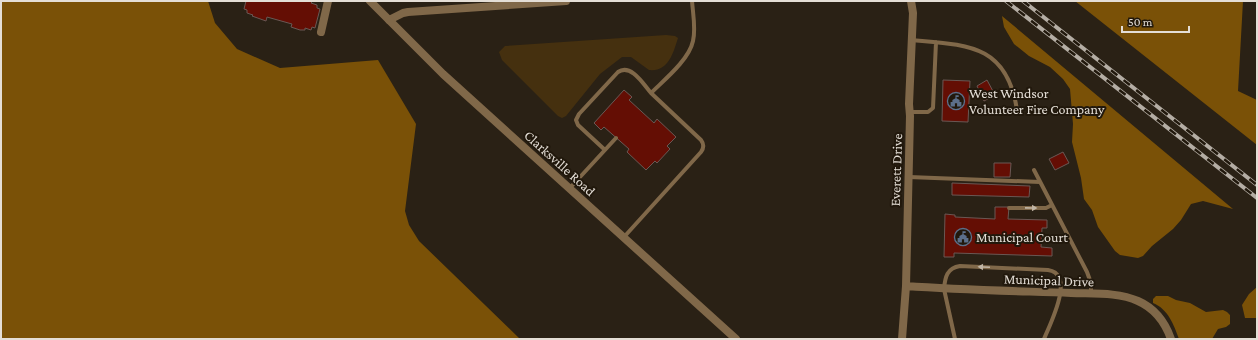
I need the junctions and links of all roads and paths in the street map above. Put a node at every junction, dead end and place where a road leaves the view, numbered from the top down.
1 (328, 1) edge
2 (370, 1) edge
3 (566, 1) edge
4 (692, 1) edge
5 (911, 1) edge
6 (485, 4) edge
7 (389, 20) junction
8 (321, 32) dead end
9 (912, 40) junction
10 (936, 42) junction
11 (651, 93) junction
12 (1017, 110) dead end
13 (910, 112) junction
14 (616, 138) dead end
15 (605, 150) junction
16 (1034, 170) dead end
17 (909, 177) junction
18 (1040, 182) junction
19 (569, 189) junction
20 (1052, 205) junction
21 (1009, 208) dead end
22 (623, 237) junction
23 (906, 286) junction
24 (944, 288) junction
25 (1061, 293) junction
26 (1091, 294) junction
27 (736, 339) edge
28 (902, 339) edge
29 (955, 339) edge
30 (1044, 339) edge
31 (1171, 339) edge

1 - 8 street
2 - 7 street, Clarksville Road
3 - 6 street
4 - 11 lane
5 - 9 street, Everett Drive
6 - 7 street
7 - 19 street, Clarksville Road
9 - 10 lane
9 - 13 street, Everett Drive
10 - 12 lane
10 - 13 lane
11 - 15 lane
11 - 22 lane
13 - 17 street, Everett Drive
14 - 15 lane
15 - 19 lane
16 - 18 lane
17 - 18 lane
17 - 23 street, Everett Drive
18 - 20 lane
19 - 22 street, Clarksville Road
21 -> 20 lane
20 - 26 lane
22 - 27 street, Clarksville Road
23 - 24 street, Municipal Drive
23 - 28 street, Everett Drive
24 - 25 street, Municipal Drive
25 -> 24 lane
24 - 29 lane
25 - 26 street, Municipal Drive
25 - 30 lane
26 - 31 street, Municipal Drive

